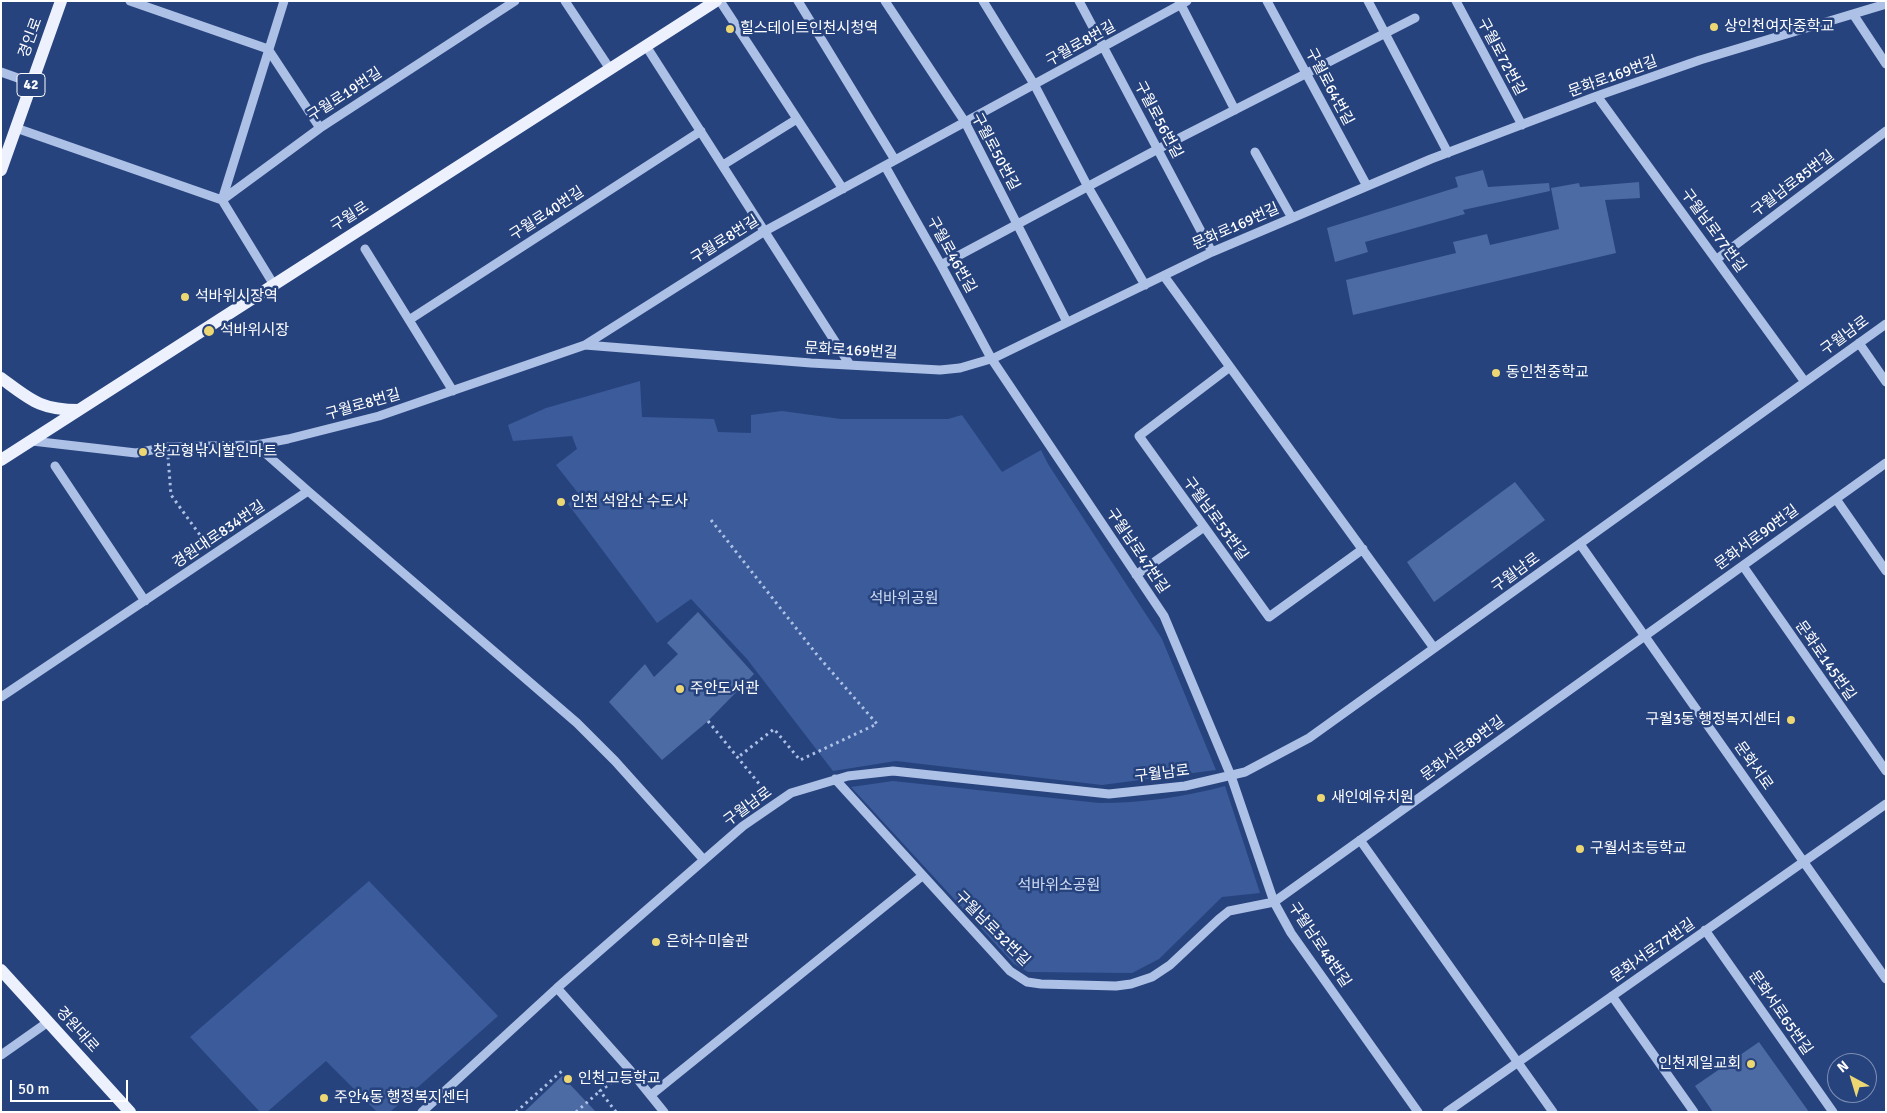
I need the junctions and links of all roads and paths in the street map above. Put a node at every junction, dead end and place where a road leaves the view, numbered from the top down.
1 (61, 1) edge
2 (130, 1) edge
3 (284, 1) edge
4 (514, 1) edge
5 (565, 1) edge
6 (716, 1) edge
7 (720, 1) edge
8 (798, 1) edge
9 (884, 1) edge
10 (983, 1) edge
11 (1079, 1) edge
12 (1267, 1) edge
13 (1368, 1) edge
14 (1456, 1) edge
15 (1182, 2) edge
16 (1886, 4) edge
17 (155, 5) edge
18 (1852, 14) junction
19 (1415, 18) dead end
20 (1386, 33) junction
21 (646, 46) junction
22 (1104, 47) junction
23 (268, 49) junction
24 (1886, 64) edge
25 (610, 69) junction
26 (1, 72) edge
27 (1306, 74) junction
28 (32, 83) junction
29 (1034, 84) junction
30 (1597, 96) junction
31 (1235, 110) junction
32 (797, 119) junction
33 (965, 122) junction
34 (1522, 125) junction
35 (16, 128) junction
36 (320, 128) junction
37 (701, 130) junction
38 (1886, 131) edge
39 (1158, 149) junction
40 (1255, 152) dead end
41 (1448, 153) junction
42 (895, 160) junction
43 (723, 165) junction
44 (885, 166) junction
45 (1, 170) edge
46 (1367, 186) junction
47 (1088, 187) junction
48 (843, 189) junction
49 (222, 200) junction
50 (1292, 218) junction
51 (1017, 225) junction
52 (765, 231) junction
53 (365, 249) dead end
54 (1212, 252) junction
55 (1717, 259) junction
56 (941, 265) junction
57 (1164, 276) junction
58 (274, 285) junction
59 (1145, 285) junction
60 (409, 320) junction
61 (1067, 322) junction
62 (1886, 324) edge
63 (1859, 343) junction
64 (585, 345) junction
65 (991, 358) junction
66 (850, 365) junction
67 (1230, 367) junction
68 (1, 378) edge
69 (1805, 382) junction
70 (1886, 382) edge
71 (453, 391) junction
72 (79, 410) junction
73 (32, 441) junction
74 (256, 445) junction
75 (167, 447) junction
76 (1, 460) edge
77 (1886, 463) edge
78 (55, 466) dead end
79 (308, 492) junction
80 (1836, 499) junction
81 (711, 520) dead end
82 (1204, 527) junction
83 (1580, 544) junction
84 (1363, 550) junction
85 (214, 554) junction
86 (1742, 566) junction
87 (1886, 571) edge
88 (1136, 575) junction
89 (145, 601) junction
90 (1645, 636) junction
91 (1434, 648) junction
92 (1, 697) edge
93 (708, 721) dead end
94 (737, 758) junction
95 (1886, 771) edge
96 (1231, 776) junction
97 (835, 780) junction
98 (776, 804) junction
99 (1886, 804) edge
100 (1360, 840) junction
101 (704, 860) junction
102 (1803, 862) junction
103 (922, 876) junction
104 (1274, 902) junction
105 (1705, 930) junction
106 (1, 970) edge
107 (1886, 979) edge
108 (556, 988) junction
109 (1612, 996) junction
110 (48, 1022) junction
111 (1, 1055) edge
112 (1518, 1062) junction
113 (563, 1070) dead end
114 (630, 1070) junction
115 (600, 1091) junction
116 (651, 1095) junction
117 (130, 1112) edge
118 (422, 1112) edge
119 (516, 1112) edge
120 (576, 1112) edge
121 (616, 1112) edge
122 (664, 1112) edge
123 (1418, 1112) edge
124 (1447, 1112) edge
125 (1553, 1112) edge
126 (1694, 1112) edge
127 (1833, 1112) edge

1 - 28 main road, 경인로 / 42
2 - 17 street
3 - 23 street
4 - 36 street, 구월로19번길
5 - 25 street
6 - 21 main road, 구월로
7 - 32 street
8 - 42 street
9 - 33 street, 구월로50번길
10 - 29 street
11 - 22 street, 구월로56번길
12 - 27 street, 구월로64번길
13 - 20 street
14 - 34 street, 구월로72번길
15 - 22 street, 구월로8번길
15 - 31 street
16 - 18 street, 문화로169번길
17 - 23 street
18 - 24 street
18 - 30 street, 문화로169번길
19 - 20 street
20 - 27 street
20 - 41 street
21 - 25 main road, 구월로
21 - 37 street
22 - 29 street, 구월로8번길
22 - 39 street, 구월로56번길
23 - 36 street
23 - 49 street
25 - 58 main road, 구월로
26 - 28 street
27 - 31 street
27 - 46 street, 구월로64번길
28 - 35 main road, 경인로 / 42
29 - 33 street, 구월로8번길
29 - 47 street
30 - 34 street, 문화로169번길
30 - 55 street, 구월남로77번길
31 - 39 street
32 - 43 street
32 - 48 street
33 - 42 street, 구월로8번길
33 - 51 street, 구월로50번길
34 - 41 street, 문화로169번길
35 - 45 main road, 경인로 / 42
35 - 49 street
36 - 49 street, 구월로19번길
37 - 43 street
37 - 60 street, 구월로40번길
38 - 55 street, 구월남로85번길
39 - 47 street
39 - 54 street, 구월로56번길
40 - 50 street
41 - 46 street, 문화로169번길
42 - 44 street, 구월로8번길
43 - 52 street
44 - 48 street, 구월로8번길
44 - 56 street, 구월로46번길
46 - 50 street, 문화로169번길
47 - 51 street
47 - 59 street
48 - 52 street, 구월로8번길
49 - 58 street
50 - 54 street, 문화로169번길
51 - 56 street
51 - 61 street, 구월로50번길
52 - 64 street, 구월로8번길
52 - 66 street
53 - 60 street
54 - 57 street, 문화로169번길
55 - 69 street, 구월남로77번길
56 - 65 street, 구월로46번길
57 - 59 street, 문화로169번길
57 - 67 street
58 - 72 main road, 구월로
59 - 61 street, 문화로169번길
60 - 71 street
61 - 65 street, 문화로169번길
62 - 63 street, 구월남로
63 - 69 street, 구월남로
63 - 70 street
64 - 66 street, 문화로169번길
64 - 71 street, 구월로8번길
65 - 66 street, 문화로169번길
65 - 88 street, 구월남로47번길
67 - 82 street, 구월남로53번길
67 - 84 street
68 - 72 main road
69 - 83 street, 구월남로
71 - 74 street, 구월로8번길
72 - 73 main road, 구월로
73 - 75 street, 구월로8번길
73 - 76 main road, 구월로
74 - 75 street, 구월로8번길
74 - 79 street
75 - 85 path
77 - 80 street, 문화서로90번길
78 - 89 street
79 - 85 street, 경원대로834번길
79 - 101 street
80 - 86 street, 문화서로90번길
80 - 87 street
81 - 94 path
82 - 84 street, 구월남로53번길
82 - 88 street
83 - 90 street, 문화서로
83 - 91 street, 구월남로
84 - 91 street
85 - 89 street, 경원대로834번길
86 - 90 street, 문화서로90번길
86 - 95 street, 문화로145번길
88 - 96 street, 구월남로47번길
89 - 92 street, 경원대로834번길
90 - 100 street, 문화서로89번길
90 - 102 street, 문화서로
91 - 96 street, 구월남로
93 - 94 path
94 - 98 path
96 - 97 street, 구월남로
96 - 104 street, 구월남로48번길
97 - 98 street, 구월남로
97 - 103 street, 구월남로32번길
98 - 101 street, 구월남로
99 - 102 street
100 - 104 street, 문화서로89번길
100 - 112 street
101 - 108 street, 구월남로
102 - 105 street, 문화서로77번길
102 - 107 street, 문화서로
103 - 104 street, 구월남로32번길
103 - 116 street
104 - 123 street, 구월남로48번길
105 - 109 street, 문화서로77번길
105 - 127 street, 문화서로65번길
106 - 110 main road, 경원대로
108 - 114 street
108 - 118 street, 구월남로
109 - 112 street, 문화서로77번길
109 - 126 street
110 - 111 street
110 - 117 main road, 경원대로
112 - 124 street, 문화서로77번길
112 - 125 street
113 - 119 path
114 - 115 path
114 - 116 street
115 - 120 path
115 - 121 path
116 - 122 street

